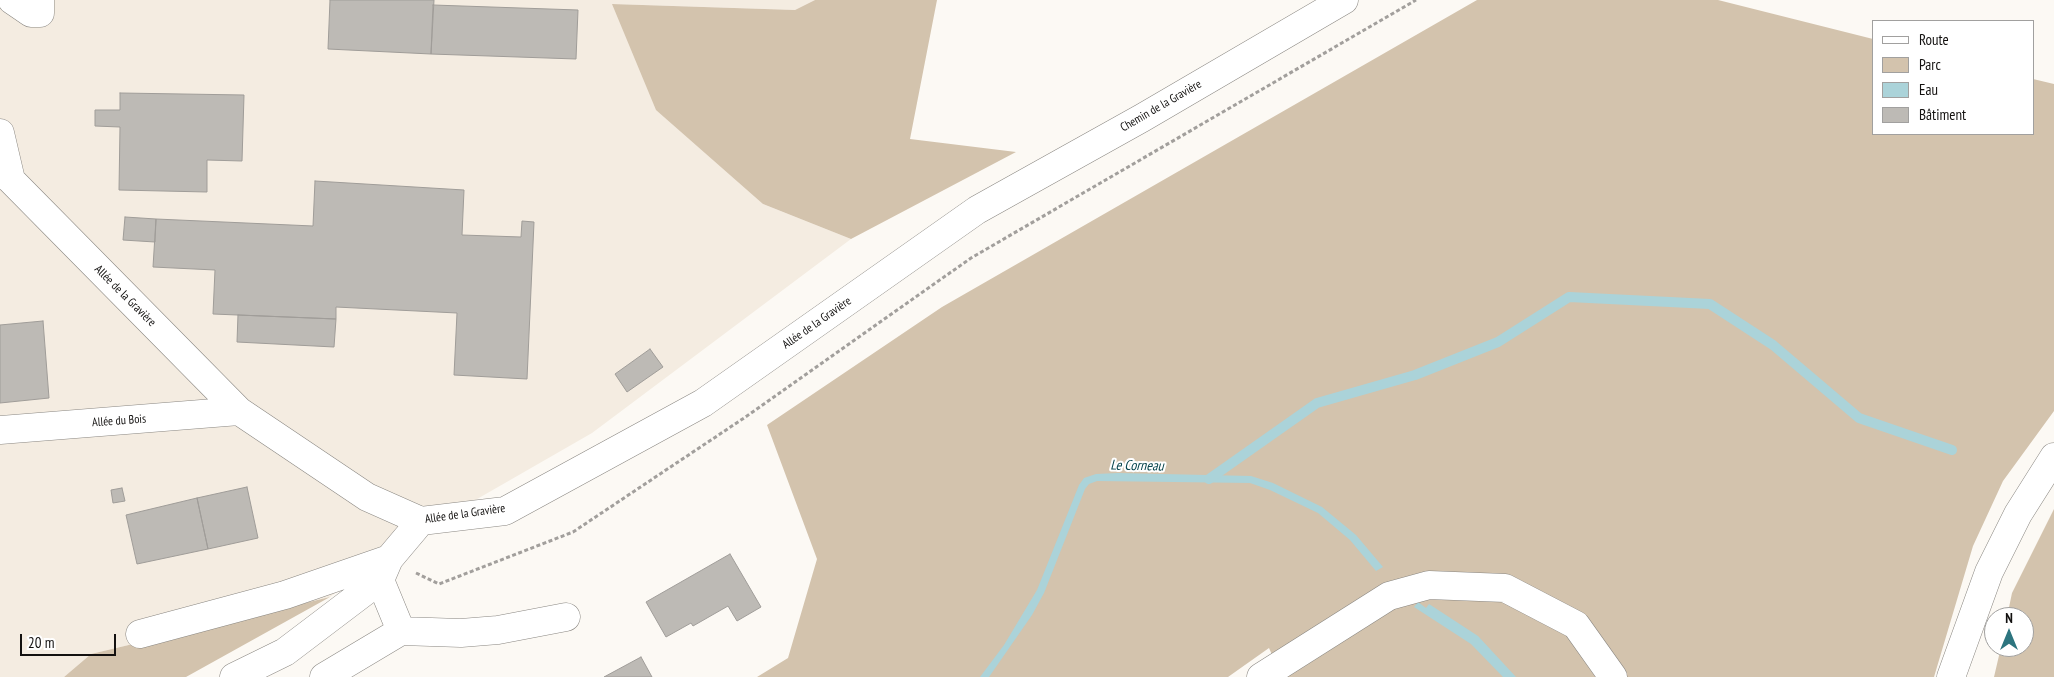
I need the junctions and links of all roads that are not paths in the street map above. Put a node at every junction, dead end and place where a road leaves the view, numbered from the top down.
1 (12, 0) edge
2 (40, 0) edge
3 (1344, 0) edge
4 (0, 132) edge
5 (977, 210) joint
6 (239, 411) junction
7 (0, 430) edge
8 (2054, 457) edge
9 (421, 521) junction
10 (384, 569) junction
11 (566, 617) dead end
12 (401, 631) junction
13 (140, 634) dead end
14 (234, 677) edge
15 (324, 677) edge
16 (1261, 677) edge
17 (1613, 677) edge
18 (1951, 677) edge

1 - 2 street
3 - 5 street, Chemin de la Gravière
4 - 6 street, Allée de la Gravière
5 - 9 street, Allée de la Gravière
6 - 7 street, Allée du Bois
6 - 9 street, Allée de la Gravière
8 - 18 street
9 - 10 street
10 - 12 street
10 - 13 street
10 - 14 street
11 - 12 street
12 - 15 street
16 - 17 street

